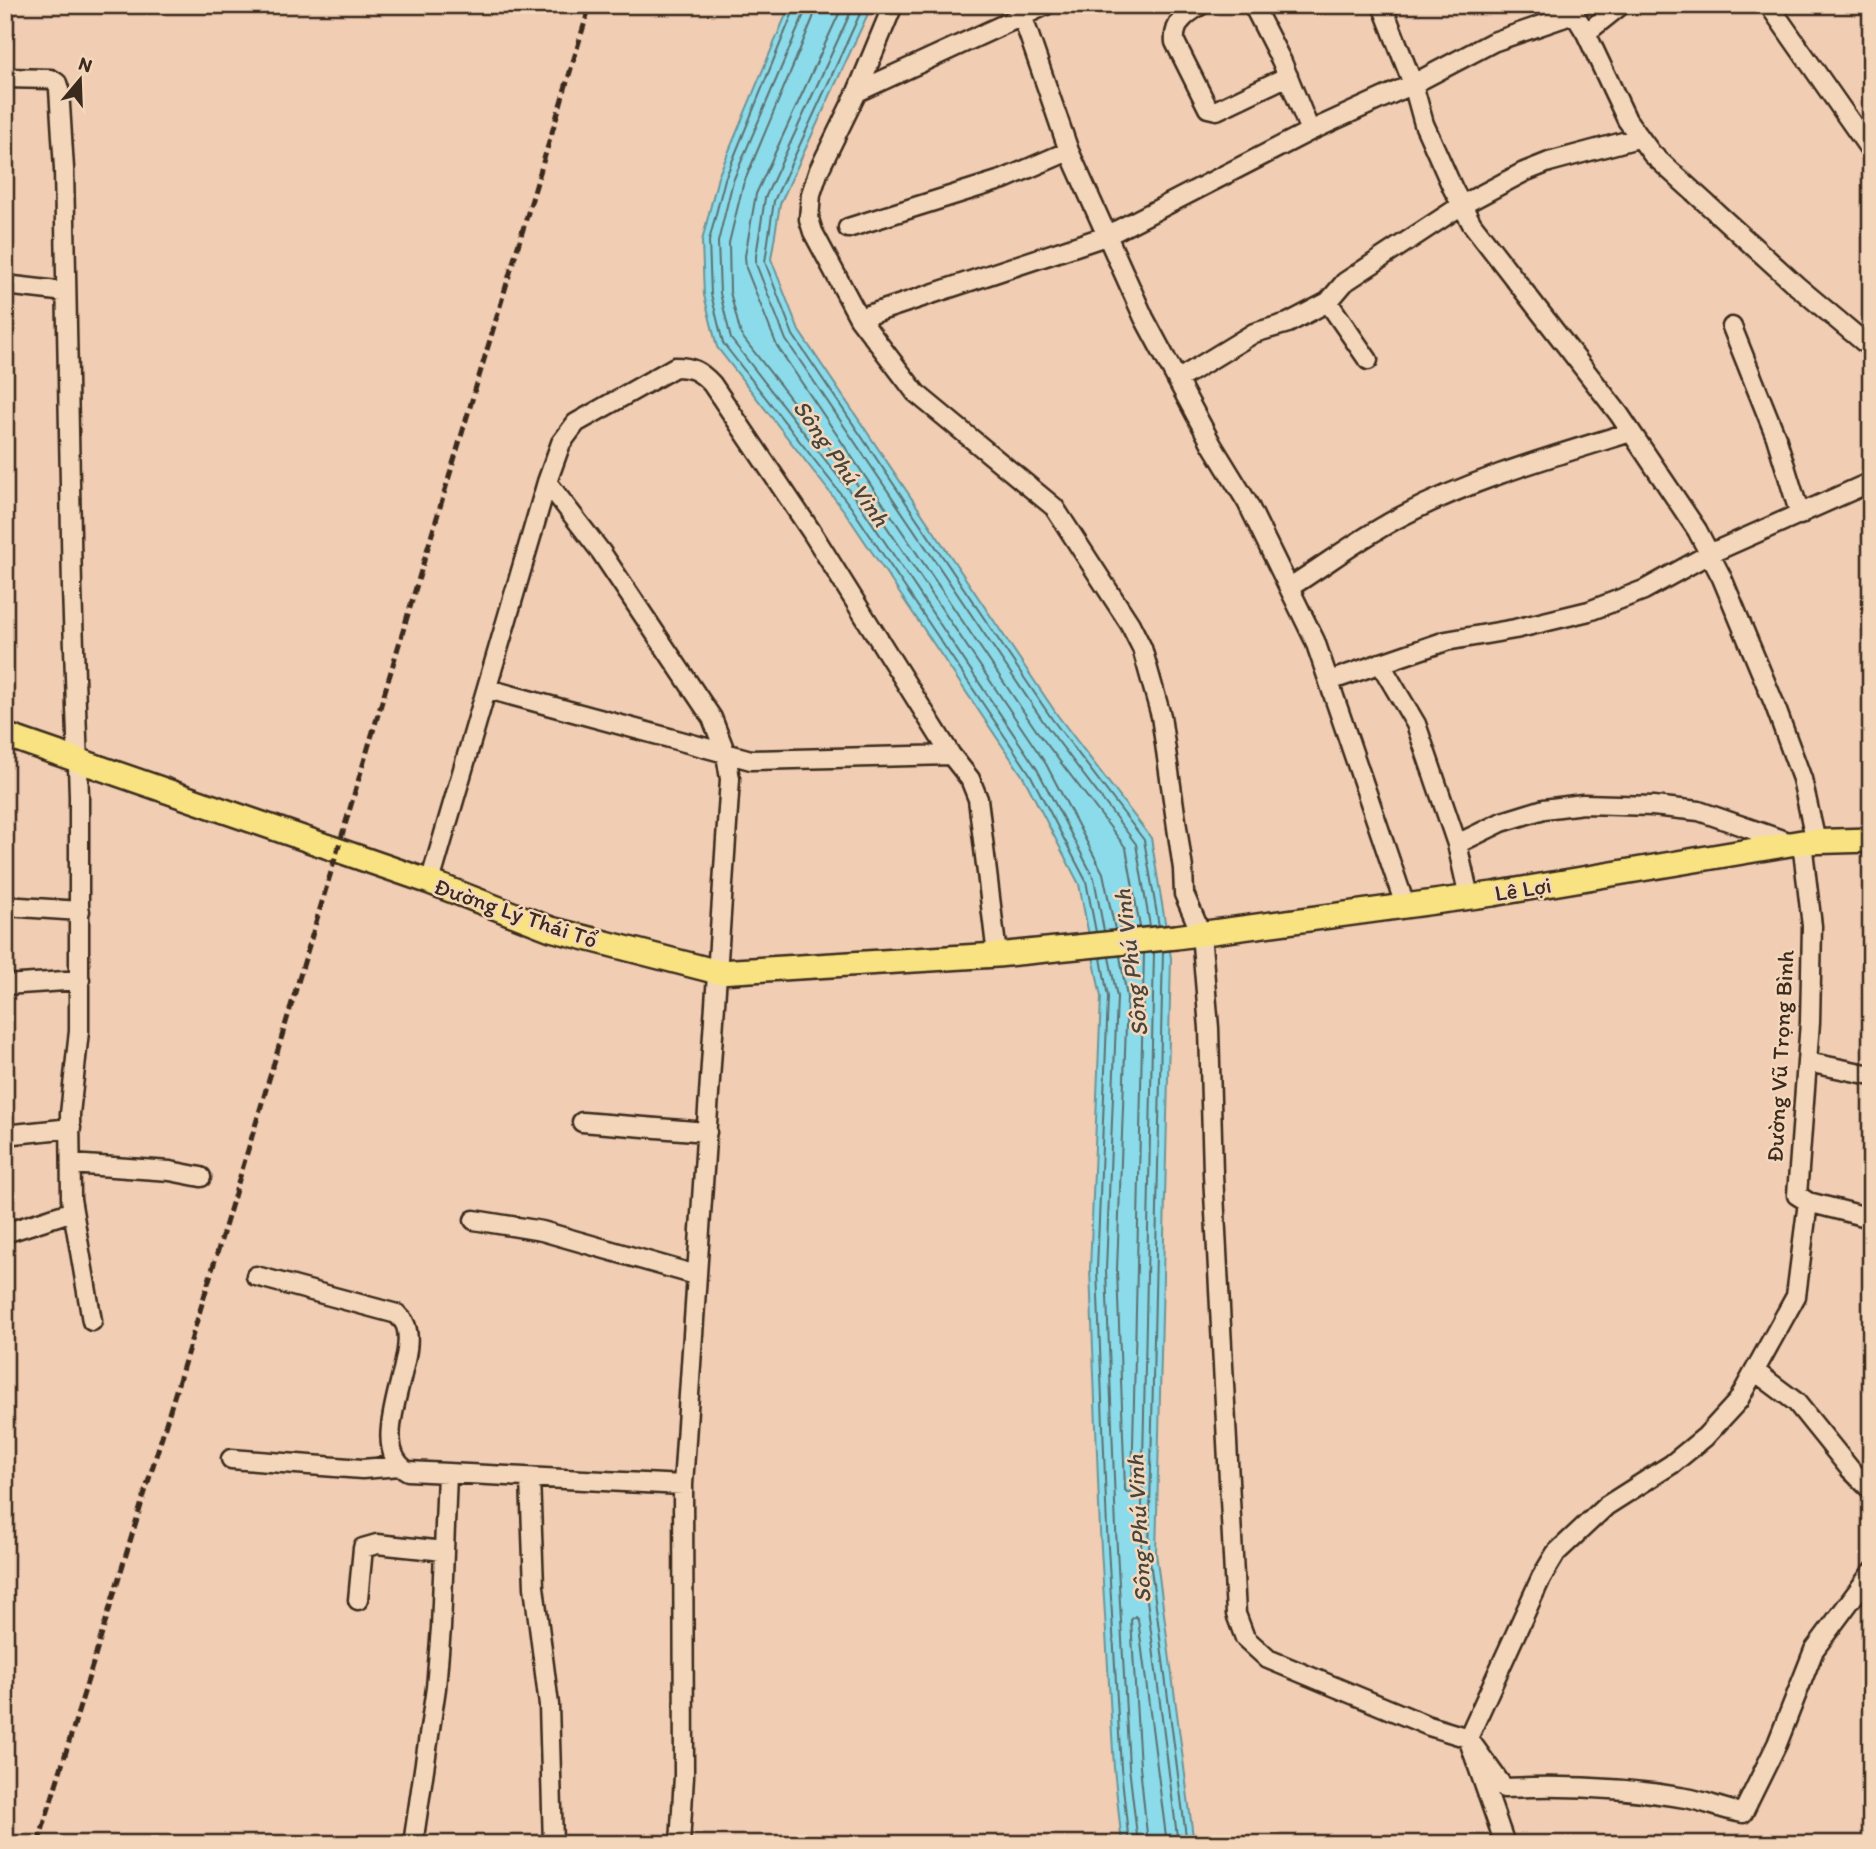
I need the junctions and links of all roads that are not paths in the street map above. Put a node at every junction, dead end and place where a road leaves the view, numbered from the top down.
1 (893, 5) edge
2 (1046, 5) edge
3 (1201, 5) edge
4 (1253, 5) edge
5 (1382, 5) edge
6 (1621, 5) edge
7 (1769, 5) edge
8 (1572, 9) edge
9 (1023, 18) junction
10 (1586, 33) junction
11 (1288, 76) junction
12 (5, 78) edge
13 (1413, 84) junction
14 (857, 92) junction
15 (1310, 131) junction
16 (1638, 138) junction
17 (1069, 151) junction
18 (1871, 151) edge
19 (1462, 205) junction
20 (848, 228) dead end
21 (1106, 236) junction
22 (5, 285) edge
23 (65, 292) junction
24 (1328, 302) junction
25 (859, 318) junction
26 (1731, 327) dead end
27 (1871, 348) edge
28 (1368, 360) dead end
29 (1177, 380) junction
30 (1631, 432) junction
31 (547, 482) junction
32 (1871, 482) edge
33 (1800, 515) junction
34 (1709, 554) junction
35 (1290, 587) junction
36 (1380, 663) junction
37 (1329, 681) junction
38 (488, 689) junction
39 (5, 735) edge
40 (726, 754) junction
41 (951, 755) junction
42 (78, 761) junction
43 (1871, 840) edge
44 (1803, 843) junction
45 (1457, 844) junction
46 (430, 882) junction
47 (1469, 897) junction
48 (1405, 905) junction
49 (5, 906) edge
50 (80, 911) junction
51 (1201, 933) junction
52 (1176, 937) joint
53 (998, 956) junction
54 (718, 972) junction
55 (79, 980) junction
56 (5, 985) edge
57 (1807, 1062) junction
58 (1871, 1074) edge
59 (582, 1122) dead end
60 (71, 1128) junction
61 (707, 1132) junction
62 (5, 1135) edge
63 (71, 1164) junction
64 (201, 1177) dead end
65 (1808, 1202) junction
66 (73, 1212) junction
67 (1871, 1218) edge
68 (474, 1220) dead end
69 (5, 1233) edge
70 (696, 1275) junction
71 (256, 1276) dead end
72 (92, 1321) dead end
73 (1756, 1372) junction
74 (231, 1459) dead end
75 (400, 1466) junction
76 (447, 1474) junction
77 (530, 1478) junction
78 (684, 1485) junction
79 (1871, 1490) edge
80 (444, 1551) junction
81 (1871, 1573) edge
82 (358, 1600) dead end
83 (1468, 1738) junction
84 (413, 1844) edge
85 (553, 1844) edge
86 (680, 1844) edge
87 (1504, 1844) edge

1 - 14 street
2 - 9 street
3 - 11 street
4 - 11 street
5 - 13 street, Đường Vũ Trọng Bình
6 - 10 street
7 - 18 street
8 - 10 street
8 - 13 street
9 - 14 street
9 - 17 street
10 - 16 street
11 - 15 street
12 - 23 street
13 - 15 street
13 - 19 street, Đường Vũ Trọng Bình
14 - 25 street
15 - 21 street
16 - 19 street
16 - 27 street
17 - 20 street
17 - 21 street
19 - 24 street
19 - 30 street, Đường Vũ Trọng Bình
21 - 25 street
21 - 29 street
22 - 23 street
23 - 42 street
24 - 28 street
24 - 29 street
25 - 51 street
26 - 33 street
29 - 35 street
30 - 34 street, Đường Vũ Trọng Bình
30 - 35 street
31 - 38 street
31 - 40 street
31 - 41 street
32 - 33 street
33 - 34 street
34 - 36 street
34 - 44 street, Đường Vũ Trọng Bình
35 - 37 street
36 - 37 street
36 - 45 street
37 - 48 street
38 - 40 street
38 - 46 street
39 - 42 main road, Đường Lý Thái Tổ
40 - 41 street
40 - 54 street
41 - 53 street
42 - 46 main road, Đường Lý Thái Tổ
42 - 50 street
43 - 44 main road, Lê Lợi
44 - 45 street
44 - 47 main road, Lê Lợi
44 - 57 street, Đường Vũ Trọng Bình
45 - 47 street
46 - 54 main road, Đường Lý Thái Tổ
47 - 48 main road, Lê Lợi
48 - 51 main road, Lê Lợi
49 - 50 street
50 - 55 street
51 - 52 main road, Lê Lợi
51 - 83 street
52 - 53 main road, Đường Lý Thái Tổ
53 - 54 main road, Đường Lý Thái Tổ
54 - 61 street
55 - 56 street
55 - 60 street
57 - 58 street
57 - 65 street, Đường Vũ Trọng Bình
59 - 61 street
60 - 62 street
60 - 63 street
61 - 70 street
63 - 64 street
63 - 66 street
65 - 67 street
65 - 73 street
66 - 69 street
66 - 72 street
68 - 70 street
70 - 78 street
71 - 75 street
73 - 79 street
73 - 83 street
74 - 75 street
75 - 76 street
76 - 77 street
76 - 80 street
77 - 78 street
77 - 85 street
78 - 86 street
80 - 82 street
80 - 84 street
81 - 83 street
83 - 87 street

